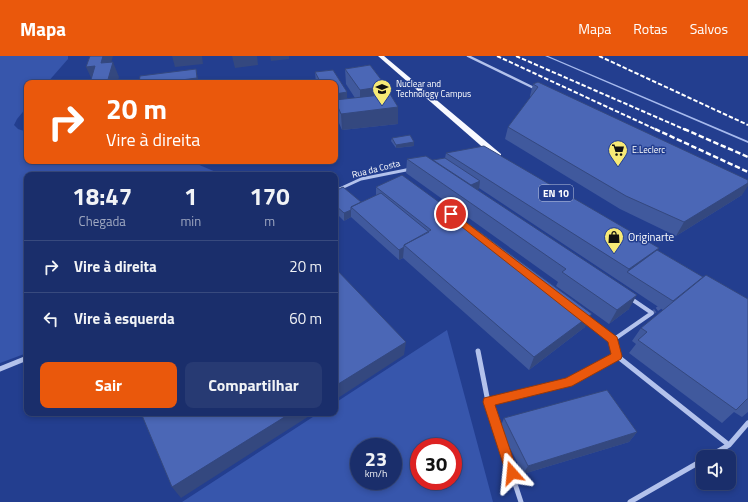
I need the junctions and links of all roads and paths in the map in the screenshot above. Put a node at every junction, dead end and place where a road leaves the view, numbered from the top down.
1 (381, 56) edge
2 (468, 56) edge
3 (536, 89) edge
4 (506, 162) edge
5 (416, 168) edge
6 (338, 190) edge
7 (626, 296) edge
8 (582, 316) edge
9 (613, 340) junction
10 (478, 351) dead end
11 (617, 356) junction
12 (24, 359) edge
13 (0, 369) edge
14 (488, 402) junction
15 (748, 423) edge
16 (729, 445) junction
17 (720, 450) edge
18 (696, 464) edge
19 (521, 502) edge
20 (630, 502) edge

1 - 4 main road
2 - 3 street
5 - 6 street, Rua da Costa
7 - 9 street
8 - 9 street
9 - 11 street
10 - 14 street
11 - 14 street
11 - 16 street
12 - 13 street
14 - 19 street
15 - 16 street
16 - 17 street
18 - 20 street

